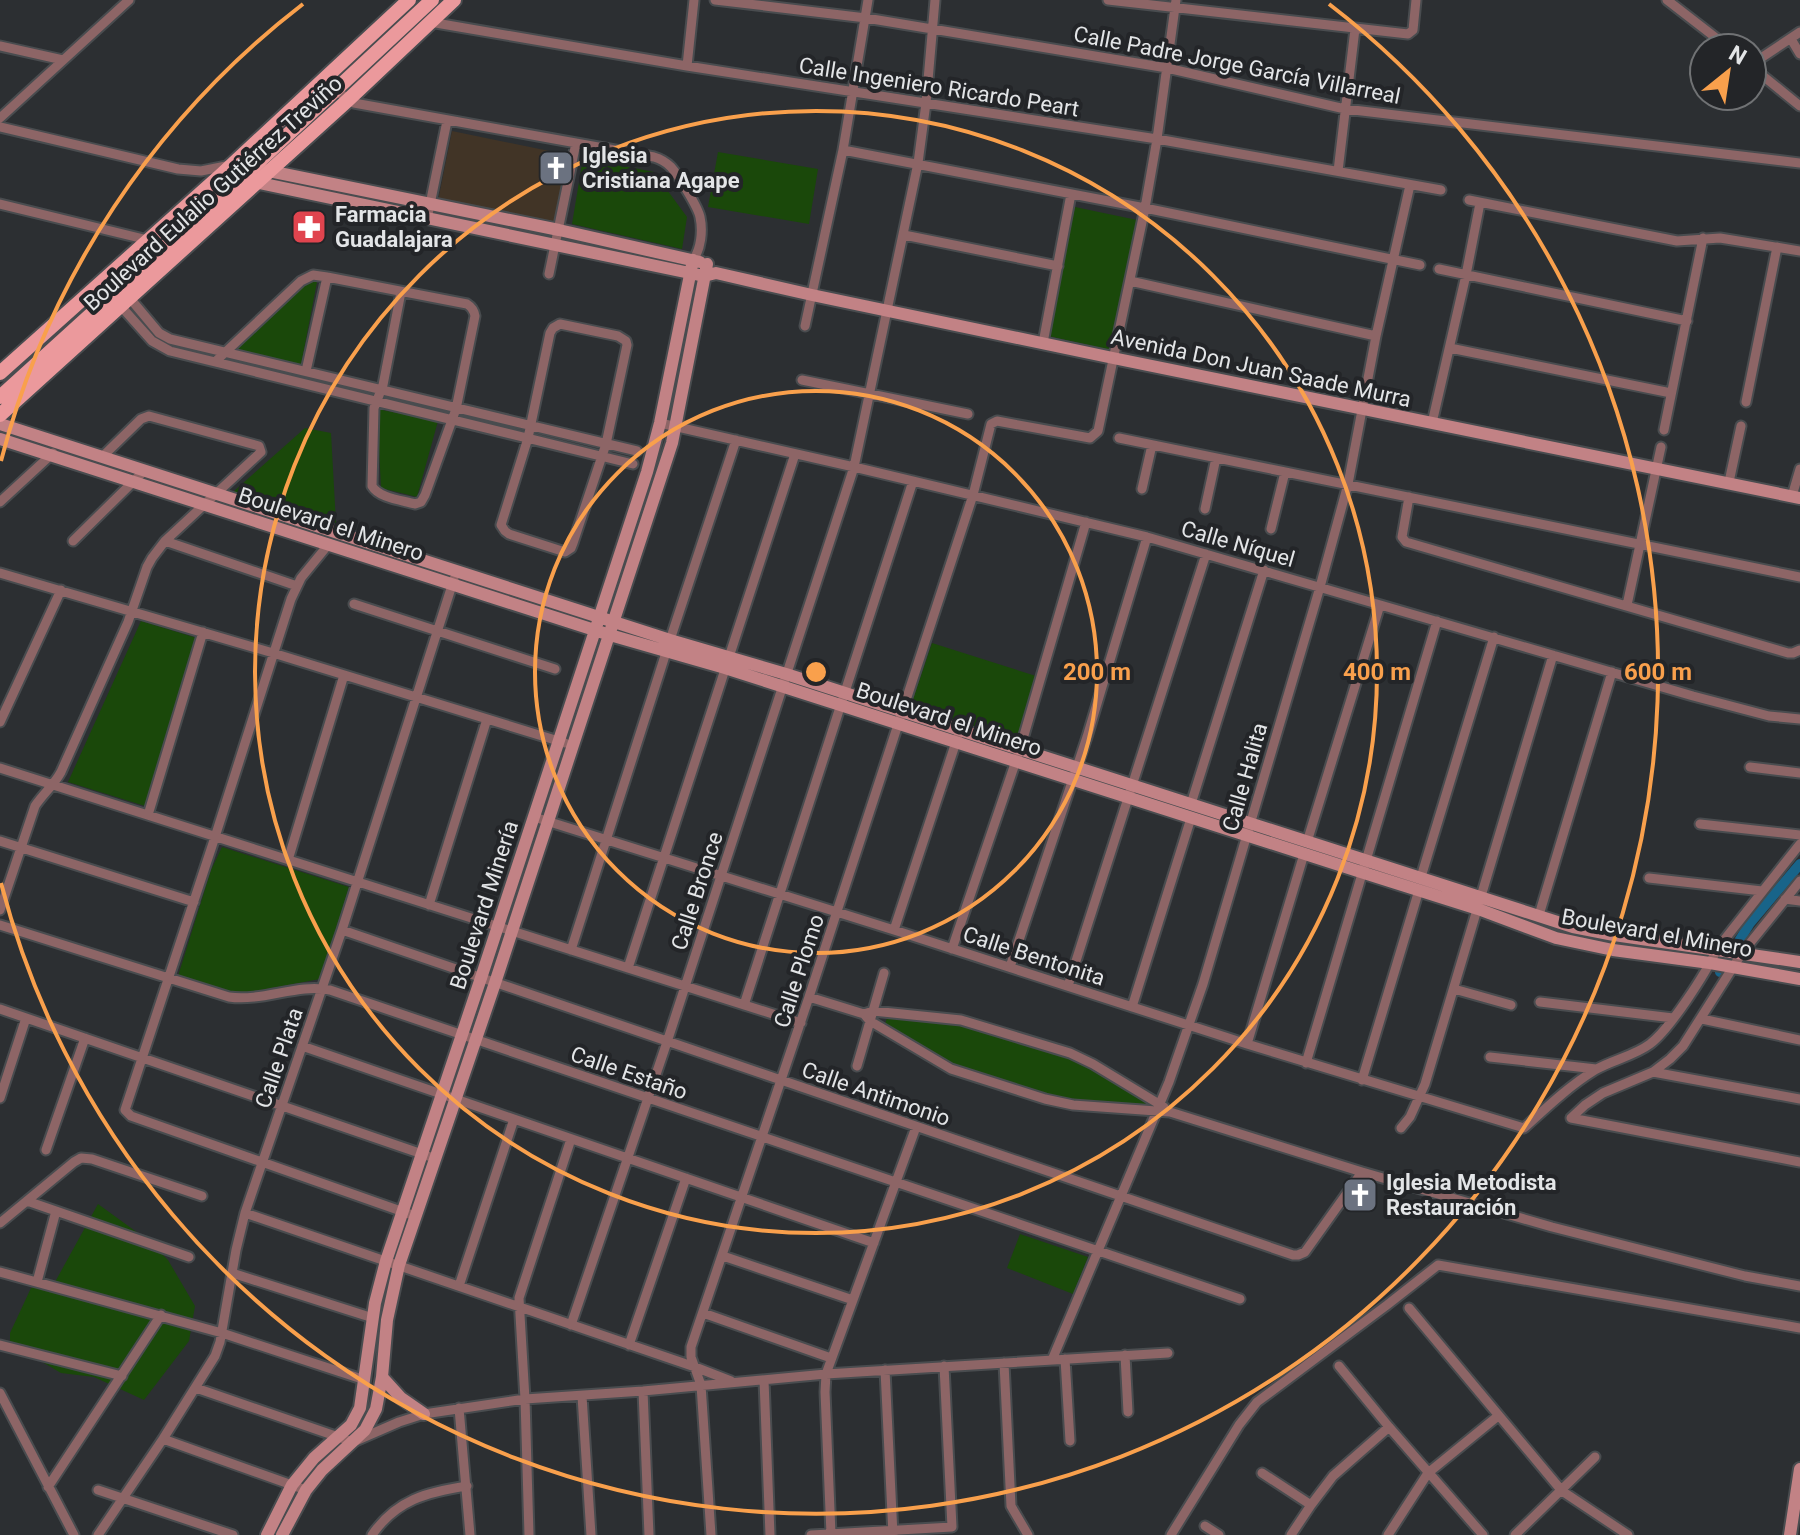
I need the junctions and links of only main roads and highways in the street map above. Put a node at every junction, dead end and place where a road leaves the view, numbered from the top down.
1 (409, 0) edge
2 (432, 0) edge
3 (454, 0) edge
4 (121, 297) junction
5 (0, 373) edge
6 (0, 397) edge
7 (0, 415) edge

1 - 5 main road, Boulevard Eulalio Gutiérrez Treviño
2 - 4 main road, Boulevard Eulalio Gutiérrez Treviño
3 - 4 main road, Boulevard Eulalio Gutiérrez Treviño
4 - 6 main road, Boulevard Eulalio Gutiérrez Treviño
4 - 7 main road, Boulevard Eulalio Gutiérrez Treviño

